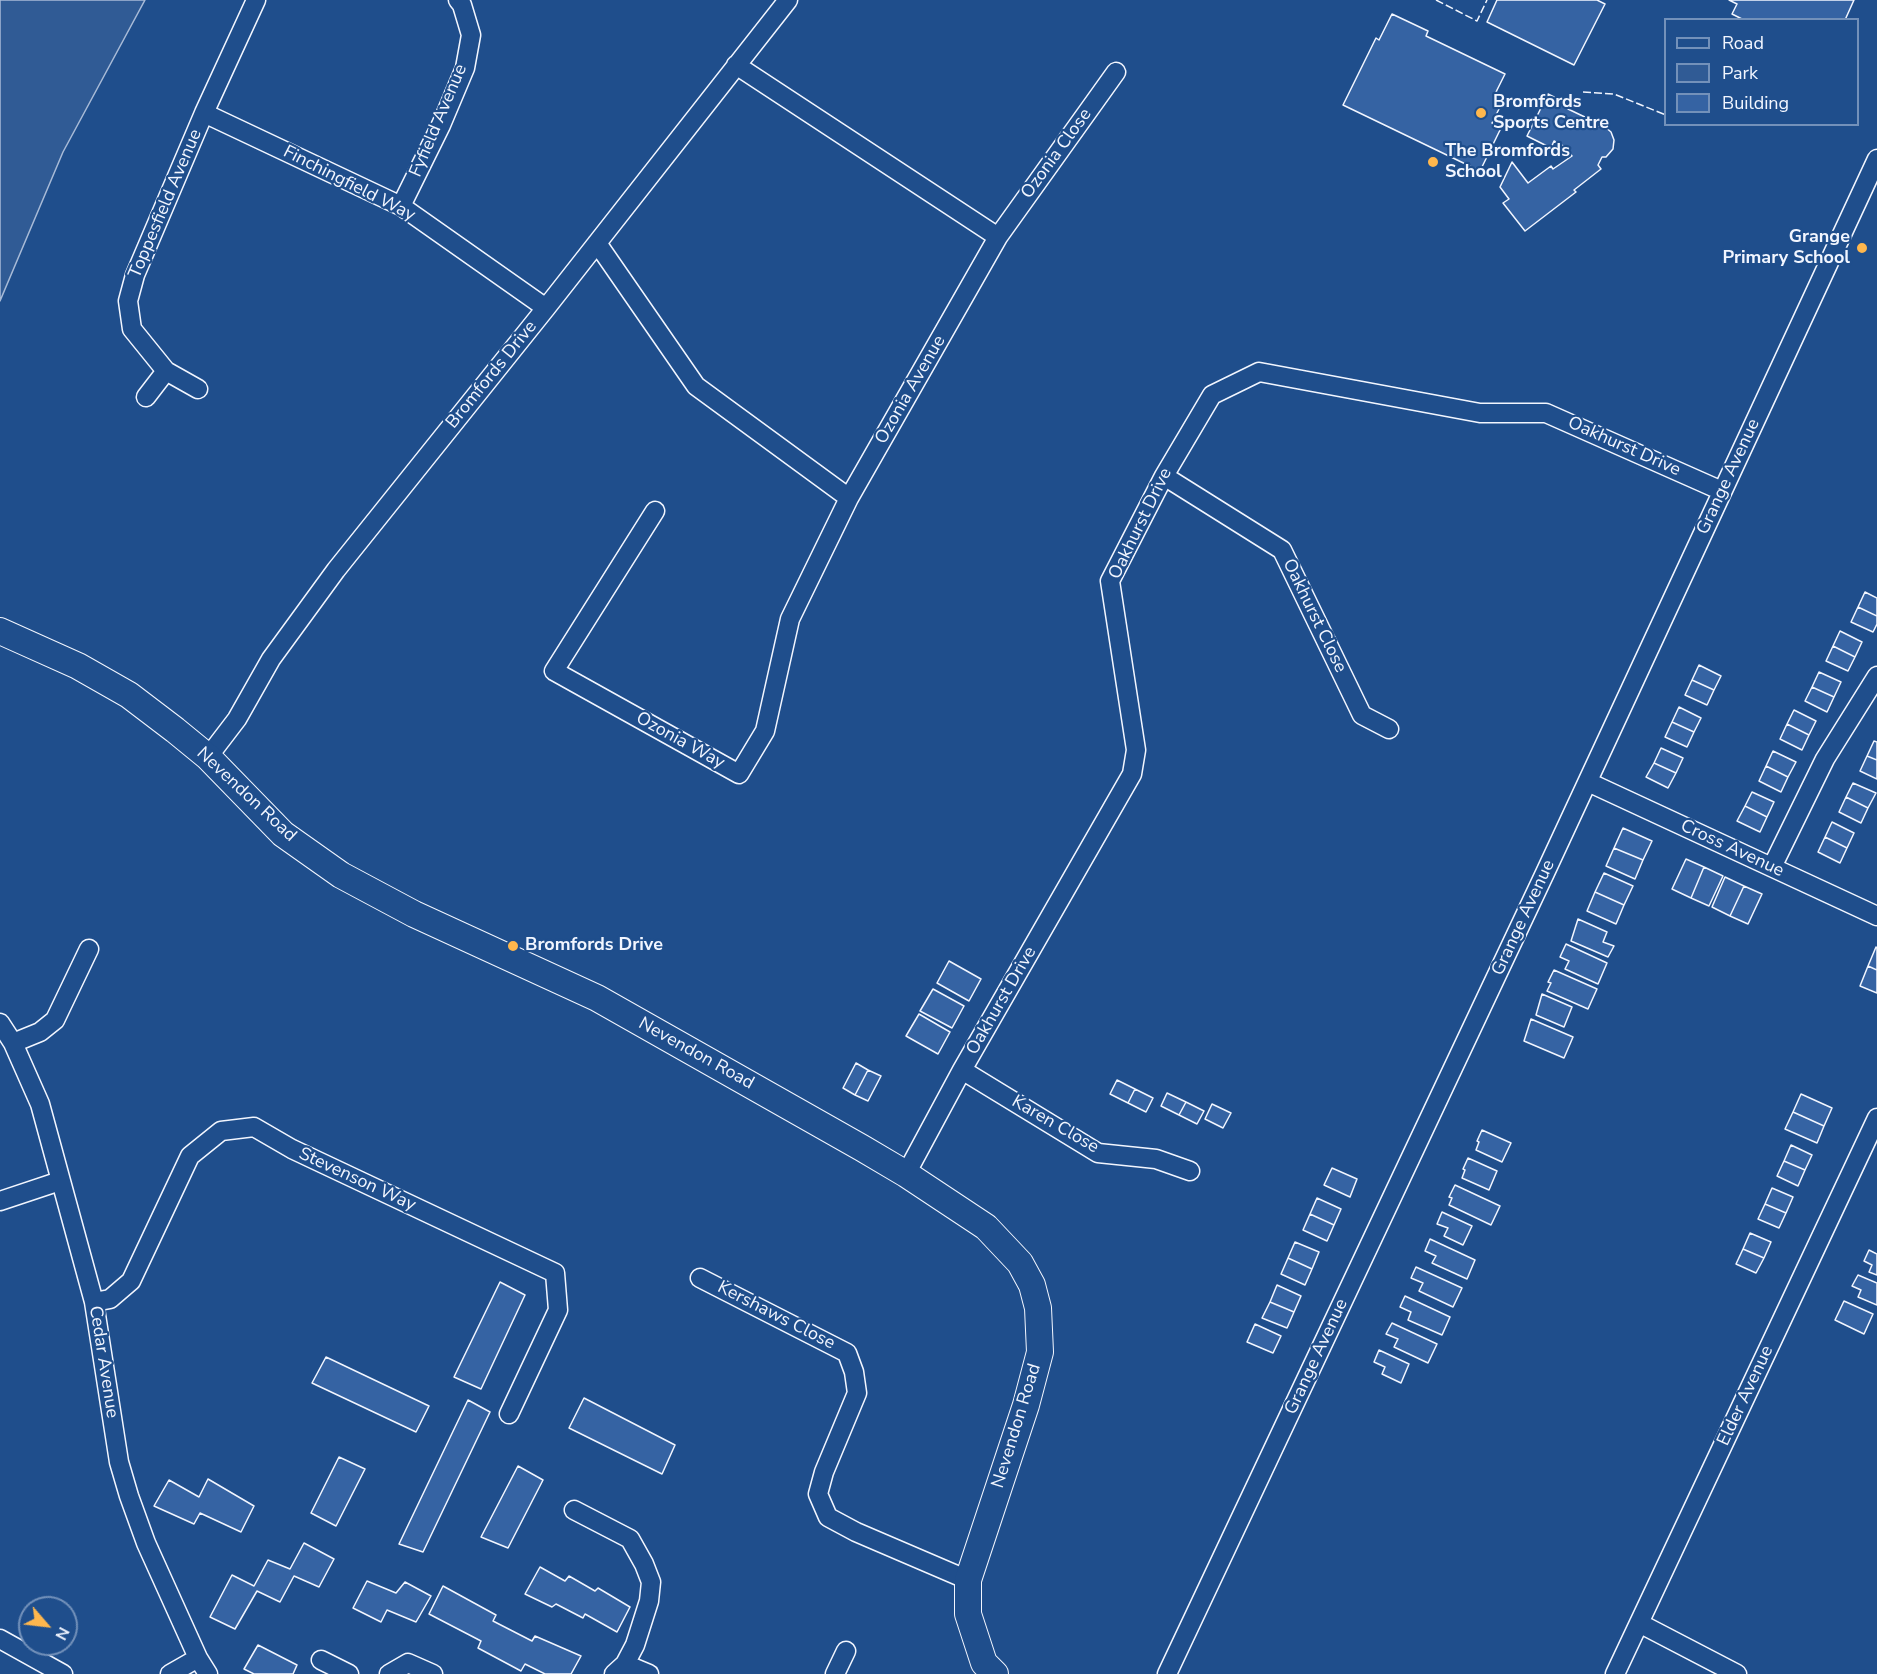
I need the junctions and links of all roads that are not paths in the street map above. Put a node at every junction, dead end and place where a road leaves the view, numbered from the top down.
1 (256, 0) edge
2 (458, 0) edge
3 (788, 0) edge
4 (736, 64) junction
5 (1116, 72) dead end
6 (204, 113) junction
7 (1877, 159) edge
8 (401, 206) junction
9 (998, 237) junction
10 (597, 243) junction
11 (546, 308) junction
12 (166, 371) junction
13 (198, 389) dead end
14 (146, 397) dead end
15 (1164, 476) junction
16 (1722, 491) junction
17 (849, 498) junction
18 (655, 511) dead end
19 (0, 631) edge
20 (1877, 676) edge
21 (1389, 729) dead end
22 (208, 757) junction
23 (1588, 782) junction
24 (1772, 867) junction
25 (1877, 916) edge
26 (89, 949) dead end
27 (0, 1023) edge
28 (13, 1043) junction
29 (962, 1070) junction
30 (1877, 1118) edge
31 (1190, 1171) dead end
32 (906, 1174) junction
33 (60, 1181) junction
34 (0, 1201) edge
35 (700, 1278) dead end
36 (94, 1302) junction
37 (509, 1414) dead end
38 (573, 1510) dead end
39 (968, 1580) junction
40 (1640, 1623) junction
41 (0, 1639) edge
42 (846, 1651) dead end
43 (198, 1658) junction
44 (321, 1660) dead end
45 (620, 1669) edge
46 (60, 1673) edge
47 (170, 1674) edge
48 (208, 1674) edge
49 (349, 1674) edge
50 (389, 1674) edge
51 (433, 1674) edge
52 (649, 1674) edge
53 (835, 1674) edge
54 (995, 1674) edge
55 (1167, 1674) edge
56 (1615, 1674) edge
57 (1737, 1674) edge

1 - 6 street, Toppesfield Avenue
2 - 8 street, Fyfield Avenue
3 - 4 street, Bromfords Drive
4 - 9 street
4 - 10 street, Bromfords Drive
5 - 9 street, Ozonia Close
6 - 8 street, Finchingfield Way
6 - 12 street, Toppesfield Avenue
7 - 16 street, Grange Avenue
8 - 11 street, Finchingfield Way
9 - 17 street, Ozonia Avenue
10 - 11 street, Bromfords Drive
10 - 17 street
11 - 22 street, Bromfords Drive
12 - 13 street, Toppesfield Avenue
12 - 14 street
15 - 16 street, Oakhurst Drive
15 - 21 street, Oakhurst Close
15 - 29 street, Oakhurst Drive
16 - 23 street, Grange Avenue
17 - 18 street, Ozonia Way
19 - 22 street, Nevendon Road
20 - 24 street
22 - 32 street, Nevendon Road
23 - 24 street, Cross Avenue
23 - 55 street, Grange Avenue
24 - 25 street, Cross Avenue
26 - 28 street
27 - 28 street, Cedar Avenue
28 - 33 street, Cedar Avenue
29 - 31 street, Karen Close
29 - 32 street, Oakhurst Drive
30 - 40 street, Elder Avenue
32 - 39 street, Nevendon Road
33 - 34 street
33 - 36 street, Cedar Avenue
35 - 39 street, Kershaws Close
36 - 37 street, Stevenson Way
36 - 43 street, Cedar Avenue
38 - 45 street
39 - 54 street, Nevendon Road
40 - 56 street, Elder Avenue
40 - 57 street
41 - 46 street
42 - 53 street
43 - 47 street
43 - 48 street, Cedar Avenue
44 - 49 street
45 - 52 street
50 - 51 street

